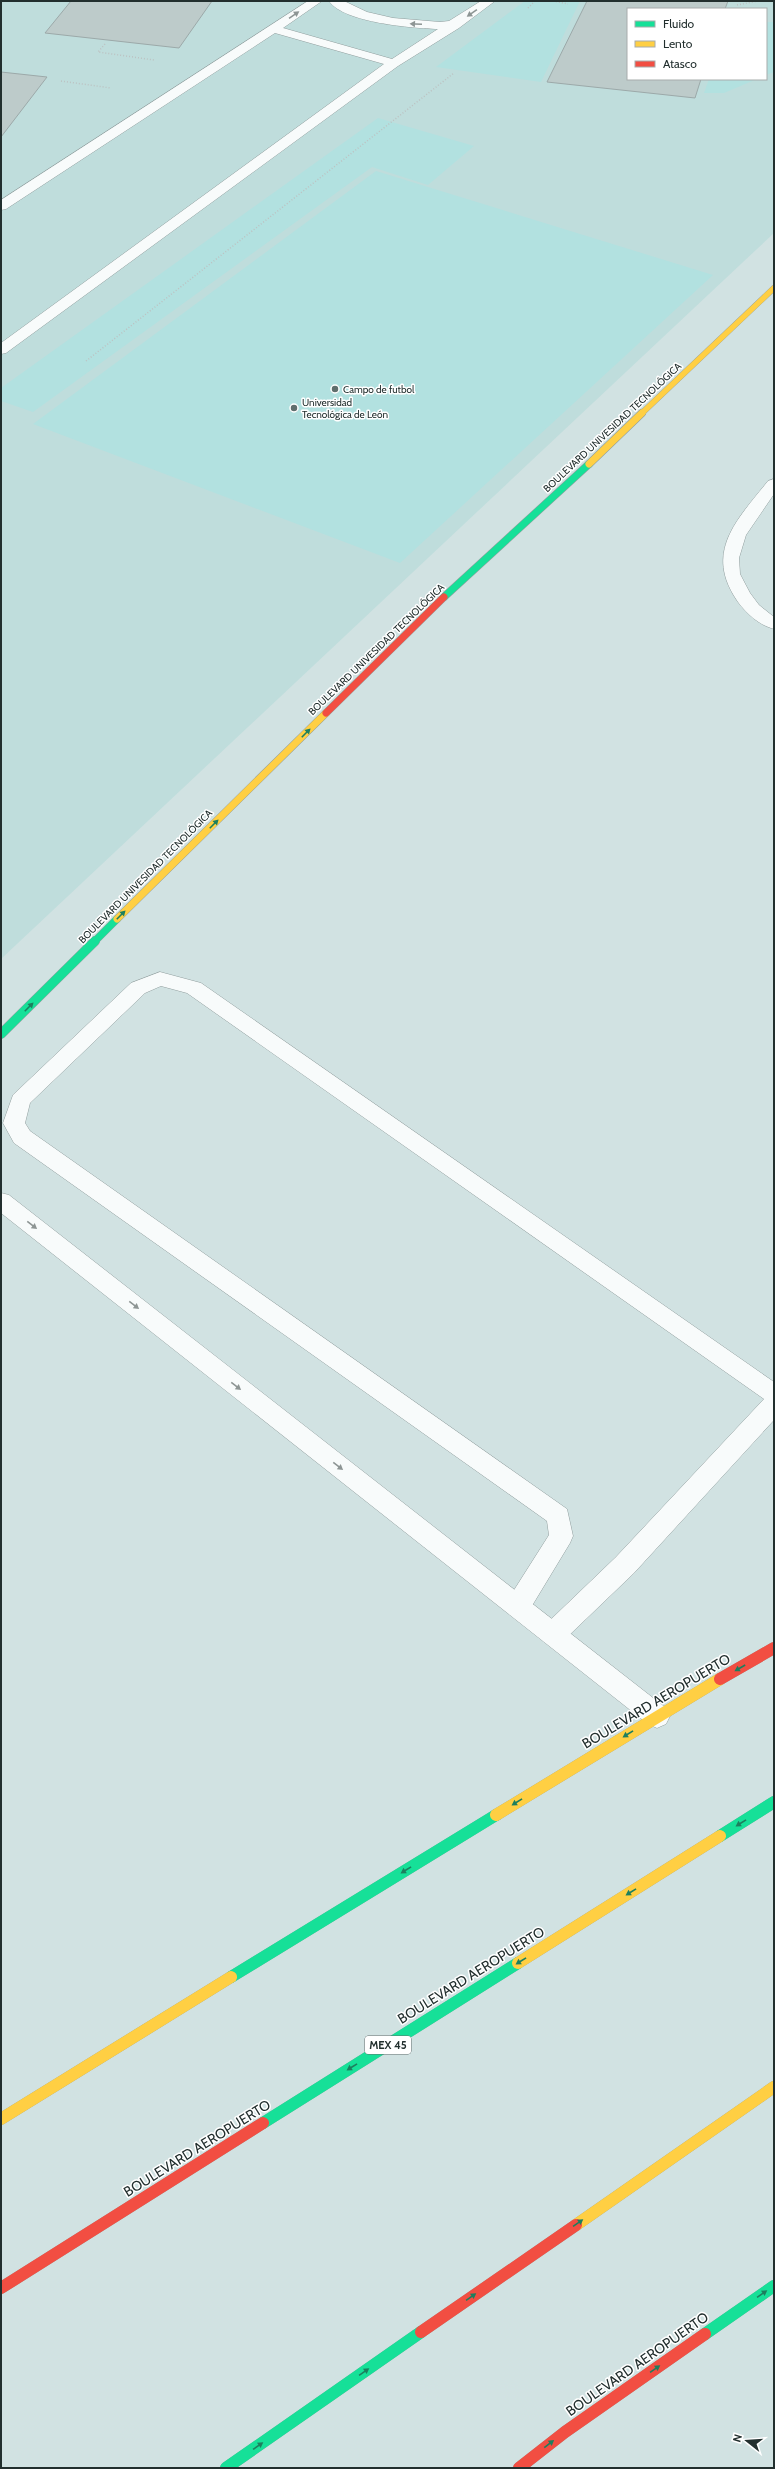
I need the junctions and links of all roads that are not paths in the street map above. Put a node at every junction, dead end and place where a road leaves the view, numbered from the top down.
1 (316, 1) edge
2 (335, 1) edge
3 (489, 1) edge
4 (455, 25) junction
5 (273, 29) junction
6 (394, 64) junction
7 (1, 206) edge
8 (774, 288) edge
9 (1, 350) edge
10 (774, 484) edge
11 (774, 624) edge
12 (1, 1034) edge
13 (1, 1201) edge
14 (774, 1394) edge
15 (774, 1404) edge
16 (518, 1606) junction
17 (553, 1634) junction
18 (774, 1648) edge
19 (657, 1716) junction
20 (774, 1802) edge
21 (774, 2087) edge
22 (1, 2119) edge
23 (774, 2286) edge
24 (1, 2288) edge
25 (226, 2468) edge
26 (519, 2468) edge

5 -> 1 street
4 -> 2 street
3 -> 4 street
4 - 6 street
5 - 6 street
5 - 7 street
6 - 9 street
12 -> 8 main road, BOULEVARD UNIVESIDAD TECNOLÓGICA
10 - 11 street
13 -> 16 street
14 - 16 street
15 - 17 street
16 - 17 street
17 - 19 street
18 -> 19 main road, BOULEVARD AEROPUERTO
19 -> 22 main road, BOULEVARD AEROPUERTO
20 -> 24 main road, BOULEVARD AEROPUERTO / MEX 45
25 -> 21 main road
26 -> 23 main road, BOULEVARD AEROPUERTO

